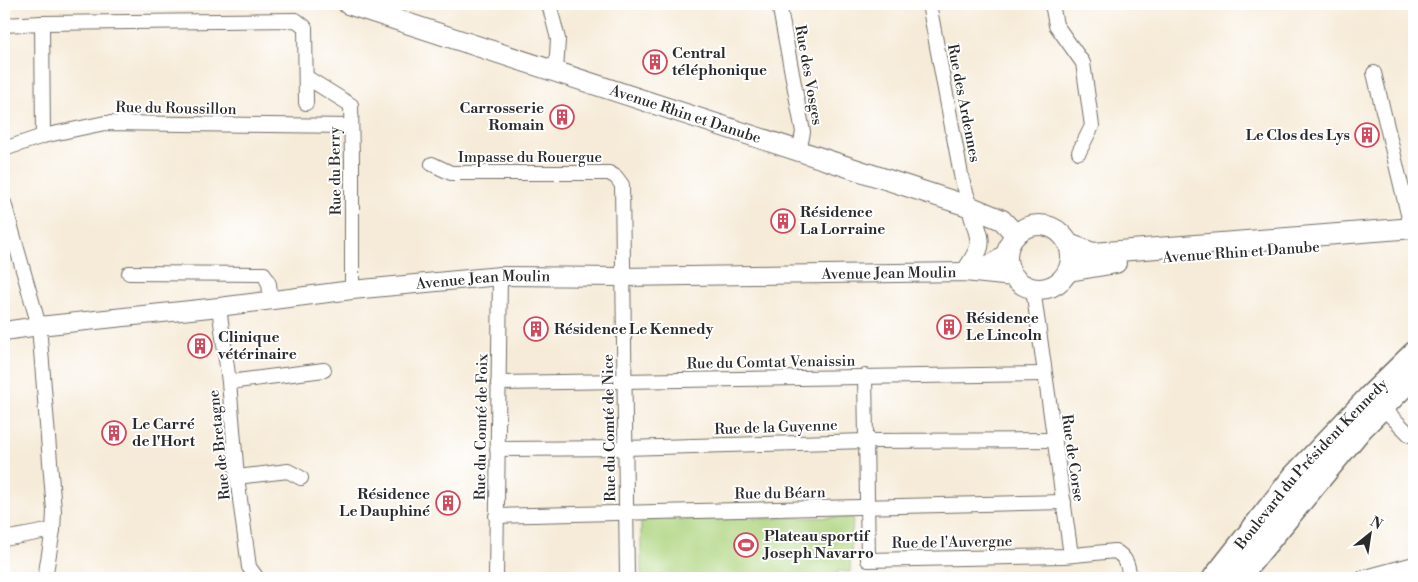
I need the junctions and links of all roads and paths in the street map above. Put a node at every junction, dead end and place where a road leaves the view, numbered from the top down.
1 (348, 4) edge
2 (549, 4) edge
3 (779, 4) edge
4 (928, 4) edge
5 (1052, 4) edge
6 (42, 23) junction
7 (4, 25) edge
8 (556, 71) junction
9 (1374, 73) dead end
10 (306, 77) junction
11 (306, 103) dead end
12 (351, 126) junction
13 (42, 136) junction
14 (4, 149) edge
15 (800, 152) junction
16 (1079, 152) dead end
17 (432, 164) dead end
18 (4, 203) edge
19 (971, 207) junction
20 (1413, 226) edge
21 (1012, 244) junction
22 (1069, 244) junction
23 (1069, 271) junction
24 (965, 272) junction
25 (129, 273) dead end
26 (500, 276) junction
27 (622, 277) junction
28 (1013, 277) junction
29 (1033, 289) junction
30 (352, 290) junction
31 (271, 300) junction
32 (219, 307) junction
33 (39, 326) junction
34 (4, 331) edge
35 (1414, 353) edge
36 (324, 370) dead end
37 (1044, 374) junction
38 (865, 376) junction
39 (1414, 376) edge
40 (624, 381) junction
41 (228, 382) junction
42 (498, 383) junction
43 (1382, 407) junction
44 (1414, 435) edge
45 (866, 440) junction
46 (1055, 440) junction
47 (625, 448) junction
48 (498, 450) junction
49 (1316, 452) junction
50 (237, 477) junction
51 (301, 478) dead end
52 (1064, 502) junction
53 (1296, 507) junction
54 (867, 508) junction
55 (626, 513) junction
56 (496, 516) junction
57 (53, 530) junction
58 (4, 539) edge
59 (1243, 541) junction
60 (1071, 555) junction
61 (1414, 564) edge
62 (45, 578) edge
63 (257, 578) edge
64 (496, 578) edge
65 (627, 578) edge
66 (1130, 578) edge
67 (1214, 578) edge
68 (1223, 578) edge
69 (1238, 578) edge
70 (1362, 578) edge

1 - 8 main road, Avenue Rhin et Danube
2 - 8 street
3 - 15 street, Rue des Vosges
4 - 19 street, Rue des Ardennes
5 - 16 street
6 - 7 street
6 - 10 street
6 - 13 street
8 - 15 main road, Avenue Rhin et Danube
9 - 20 street
10 - 11 street
10 - 12 street, Rue du Berry
12 - 13 street, Rue du Roussillon
12 - 30 street, Rue du Berry
13 - 14 street, Rue du Roussillon
15 - 19 main road, Avenue Rhin et Danube
17 - 27 street, Impasse du Rouergue
18 - 33 street
19 - 21 main road, Avenue Rhin et Danube
19 - 24 street
20 - 22 main road, Avenue Rhin et Danube
20 - 23 main road, Avenue Rhin et Danube
21 - 22 main road
21 - 24 street, Avenue Jean Moulin
21 - 28 main road
22 - 23 main road
23 - 29 main road
24 - 27 street, Avenue Jean Moulin
24 - 28 street, Avenue Jean Moulin
25 - 31 street
26 - 27 street, Avenue Jean Moulin
26 - 30 street, Avenue Jean Moulin
26 - 42 street, Rue du Comté de Foix
27 - 40 street, Rue du Comté de Nice
28 - 29 main road
29 - 37 street, Rue de Corse
30 - 31 street, Avenue Jean Moulin
31 - 32 street, Avenue Jean Moulin
32 - 33 street, Avenue Jean Moulin
32 - 41 street, Rue de Bretagne
33 - 34 street, Avenue Jean Moulin
33 - 57 street
35 - 49 main road, Boulevard du Président Kennedy
36 - 41 street
37 - 38 street, Rue du Comtat Venaissin
37 - 46 street, Rue de Corse
38 - 40 street, Rue du Comtat Venaissin
38 - 45 street, Rue de l'Auvergne
39 - 43 main road, Boulevard du Président Kennedy
40 - 42 street, Rue du Comtat Venaissin
40 - 47 street, Rue du Comté de Nice
41 - 50 street, Rue de Bretagne
42 - 48 street, Rue du Comté de Foix
43 - 44 street
43 - 53 main road, Boulevard du Président Kennedy
45 - 46 street, Rue de la Guyenne
45 - 47 street, Rue de la Guyenne
45 - 54 street, Rue de l'Auvergne
46 - 52 street, Rue de Corse
47 - 48 street, Rue de la Guyenne
47 - 55 street, Rue du Comté de Nice
48 - 56 street, Rue du Comté de Foix
49 - 53 main road
49 - 59 main road, Boulevard du Président Kennedy
50 - 51 street
50 - 63 street, Rue de Bretagne
52 - 54 street, Rue du Béarn
52 - 60 street, Rue de Corse
53 - 69 main road, Boulevard du Président Kennedy
54 - 55 street, Rue du Béarn
54 - 60 street, Rue de l'Auvergne
55 - 56 street, Rue du Béarn
55 - 65 street, Rue du Comté de Nice
56 - 64 street, Rue du Comté de Foix
57 - 58 street
57 - 62 street
59 - 67 main road, Boulevard du Président Kennedy
59 - 68 main road
60 - 66 street
61 - 70 street

